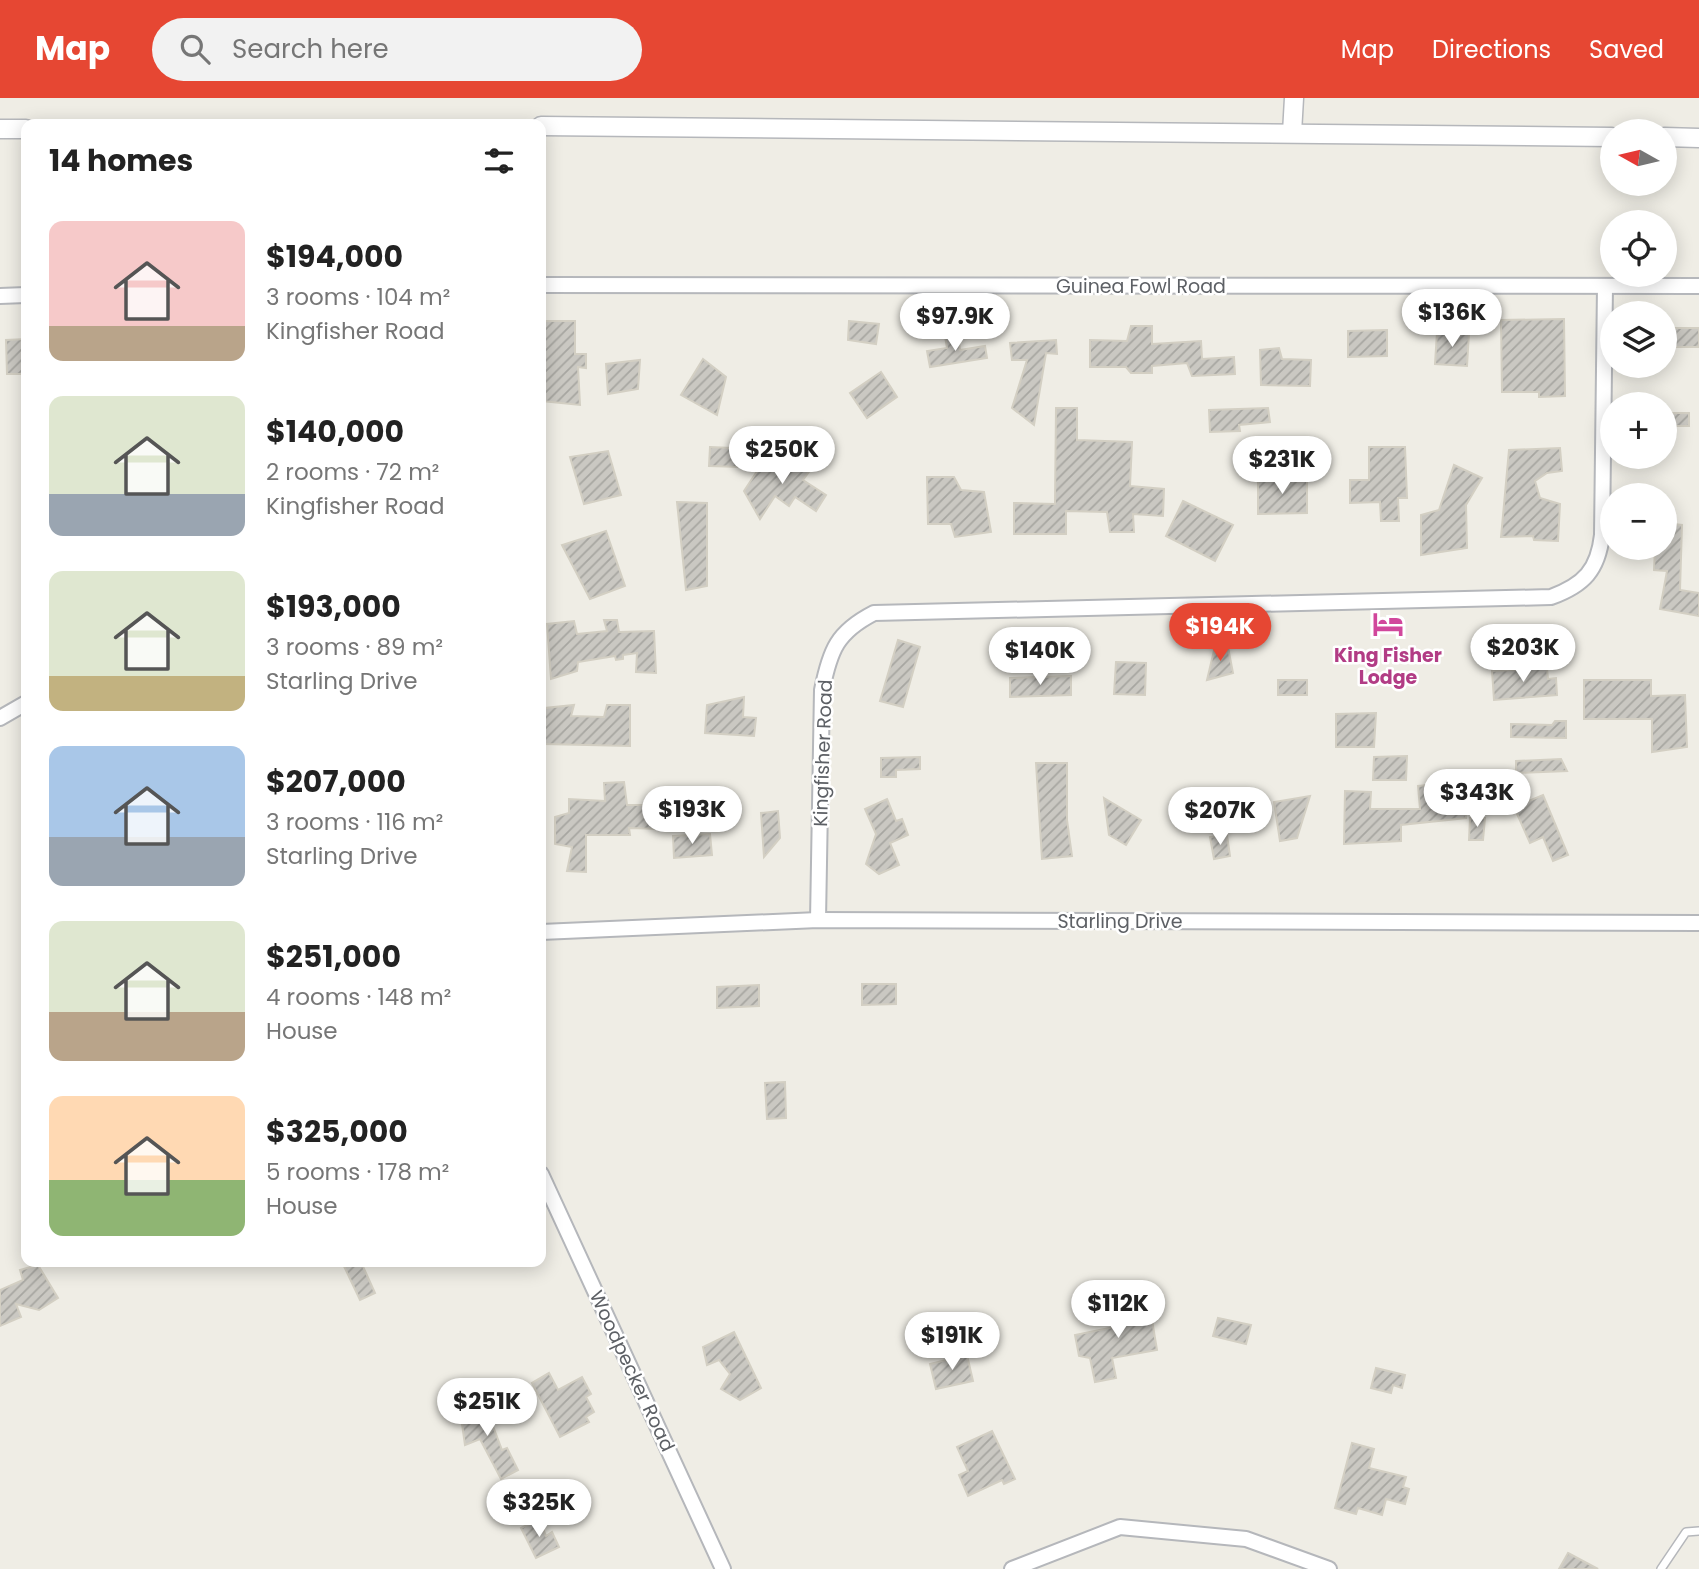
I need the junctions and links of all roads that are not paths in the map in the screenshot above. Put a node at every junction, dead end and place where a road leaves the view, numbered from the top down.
1 (1294, 98) edge
2 (546, 126) edge
3 (0, 129) edge
4 (21, 129) edge
5 (1292, 132) junction
6 (1600, 137) edge
7 (1677, 137) edge
8 (1699, 138) edge
9 (546, 285) edge
10 (1600, 286) edge
11 (1677, 286) edge
12 (1699, 286) edge
13 (1605, 287) edge
14 (21, 295) edge
15 (0, 296) edge
16 (21, 706) edge
17 (0, 718) edge
18 (818, 920) junction
19 (1699, 923) edge
20 (546, 932) edge
21 (546, 1185) edge
22 (1699, 1531) edge
23 (723, 1569) edge
24 (1012, 1569) edge
25 (1329, 1569) edge
26 (1661, 1569) edge

1 - 5 street
2 - 5 street
3 - 4 street
5 - 6 street
7 - 8 street
9 - 10 street, Guinea Fowl Road
11 - 12 street, Guinea Fowl Road
13 - 18 street, Kingfisher Road
14 - 15 street
16 - 17 street
18 - 19 street, Starling Drive
18 - 20 street, Starling Drive
21 - 23 street, Woodpecker Road
22 - 26 lane
24 - 25 street

